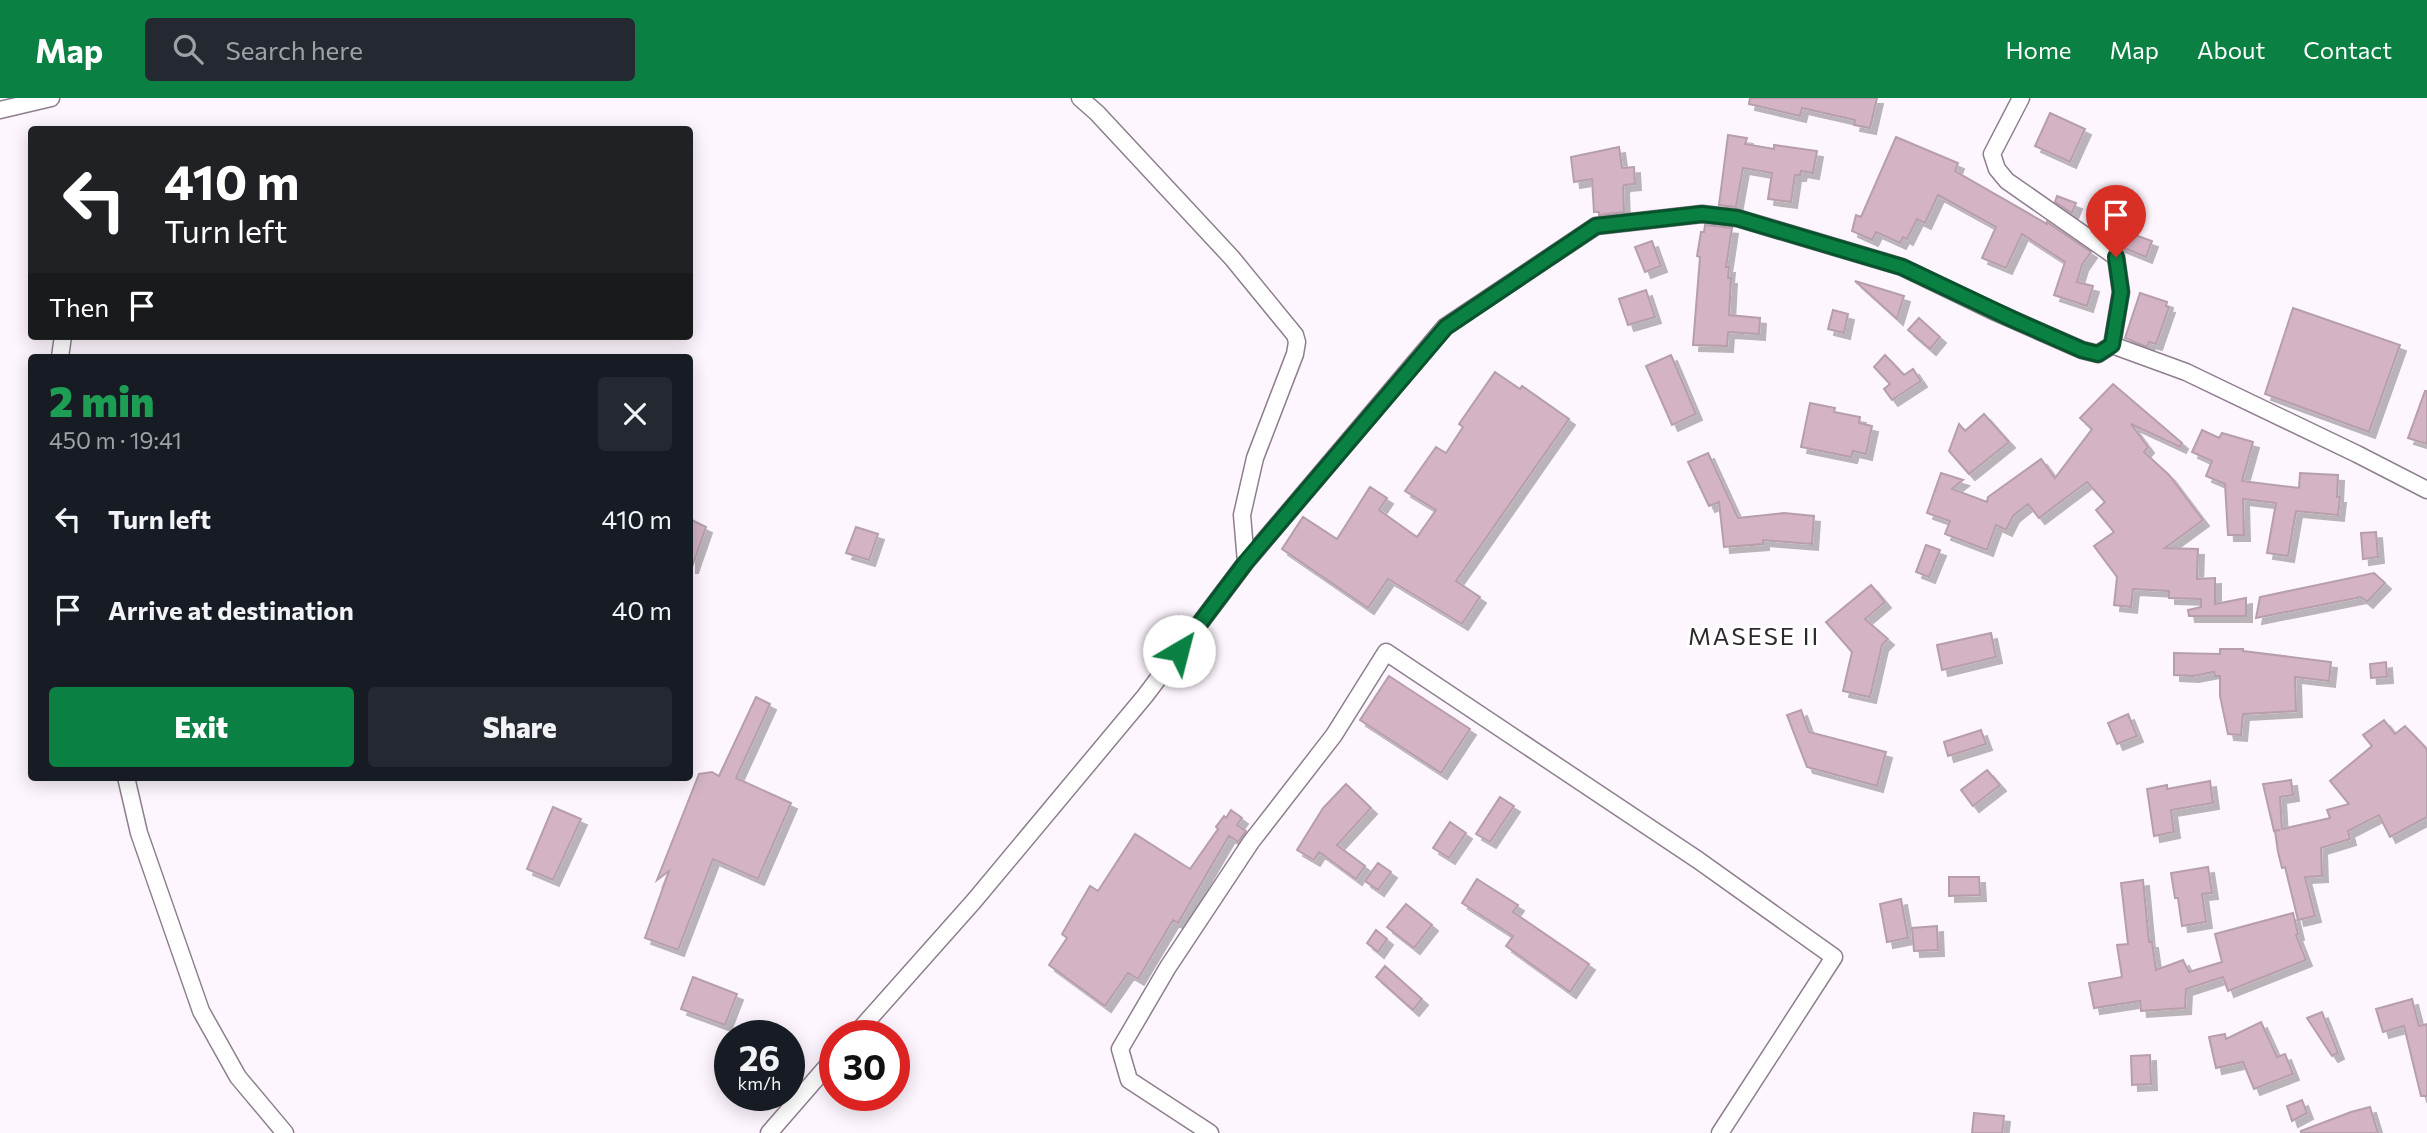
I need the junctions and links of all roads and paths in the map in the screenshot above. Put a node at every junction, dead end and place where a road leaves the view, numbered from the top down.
1 (51, 98) edge
2 (1080, 98) edge
3 (2021, 98) edge
4 (0, 110) edge
5 (2112, 345) junction
6 (2427, 490) edge
7 (1246, 562) junction
8 (127, 781) edge
9 (868, 1020) edge
10 (819, 1075) edge
11 (285, 1133) edge
12 (769, 1133) edge
13 (1210, 1133) edge
14 (1720, 1133) edge

1 - 4 street
2 - 7 street
3 - 5 street
5 - 6 street
5 - 7 street
7 - 9 street
8 - 11 street
10 - 12 street
13 - 14 street

